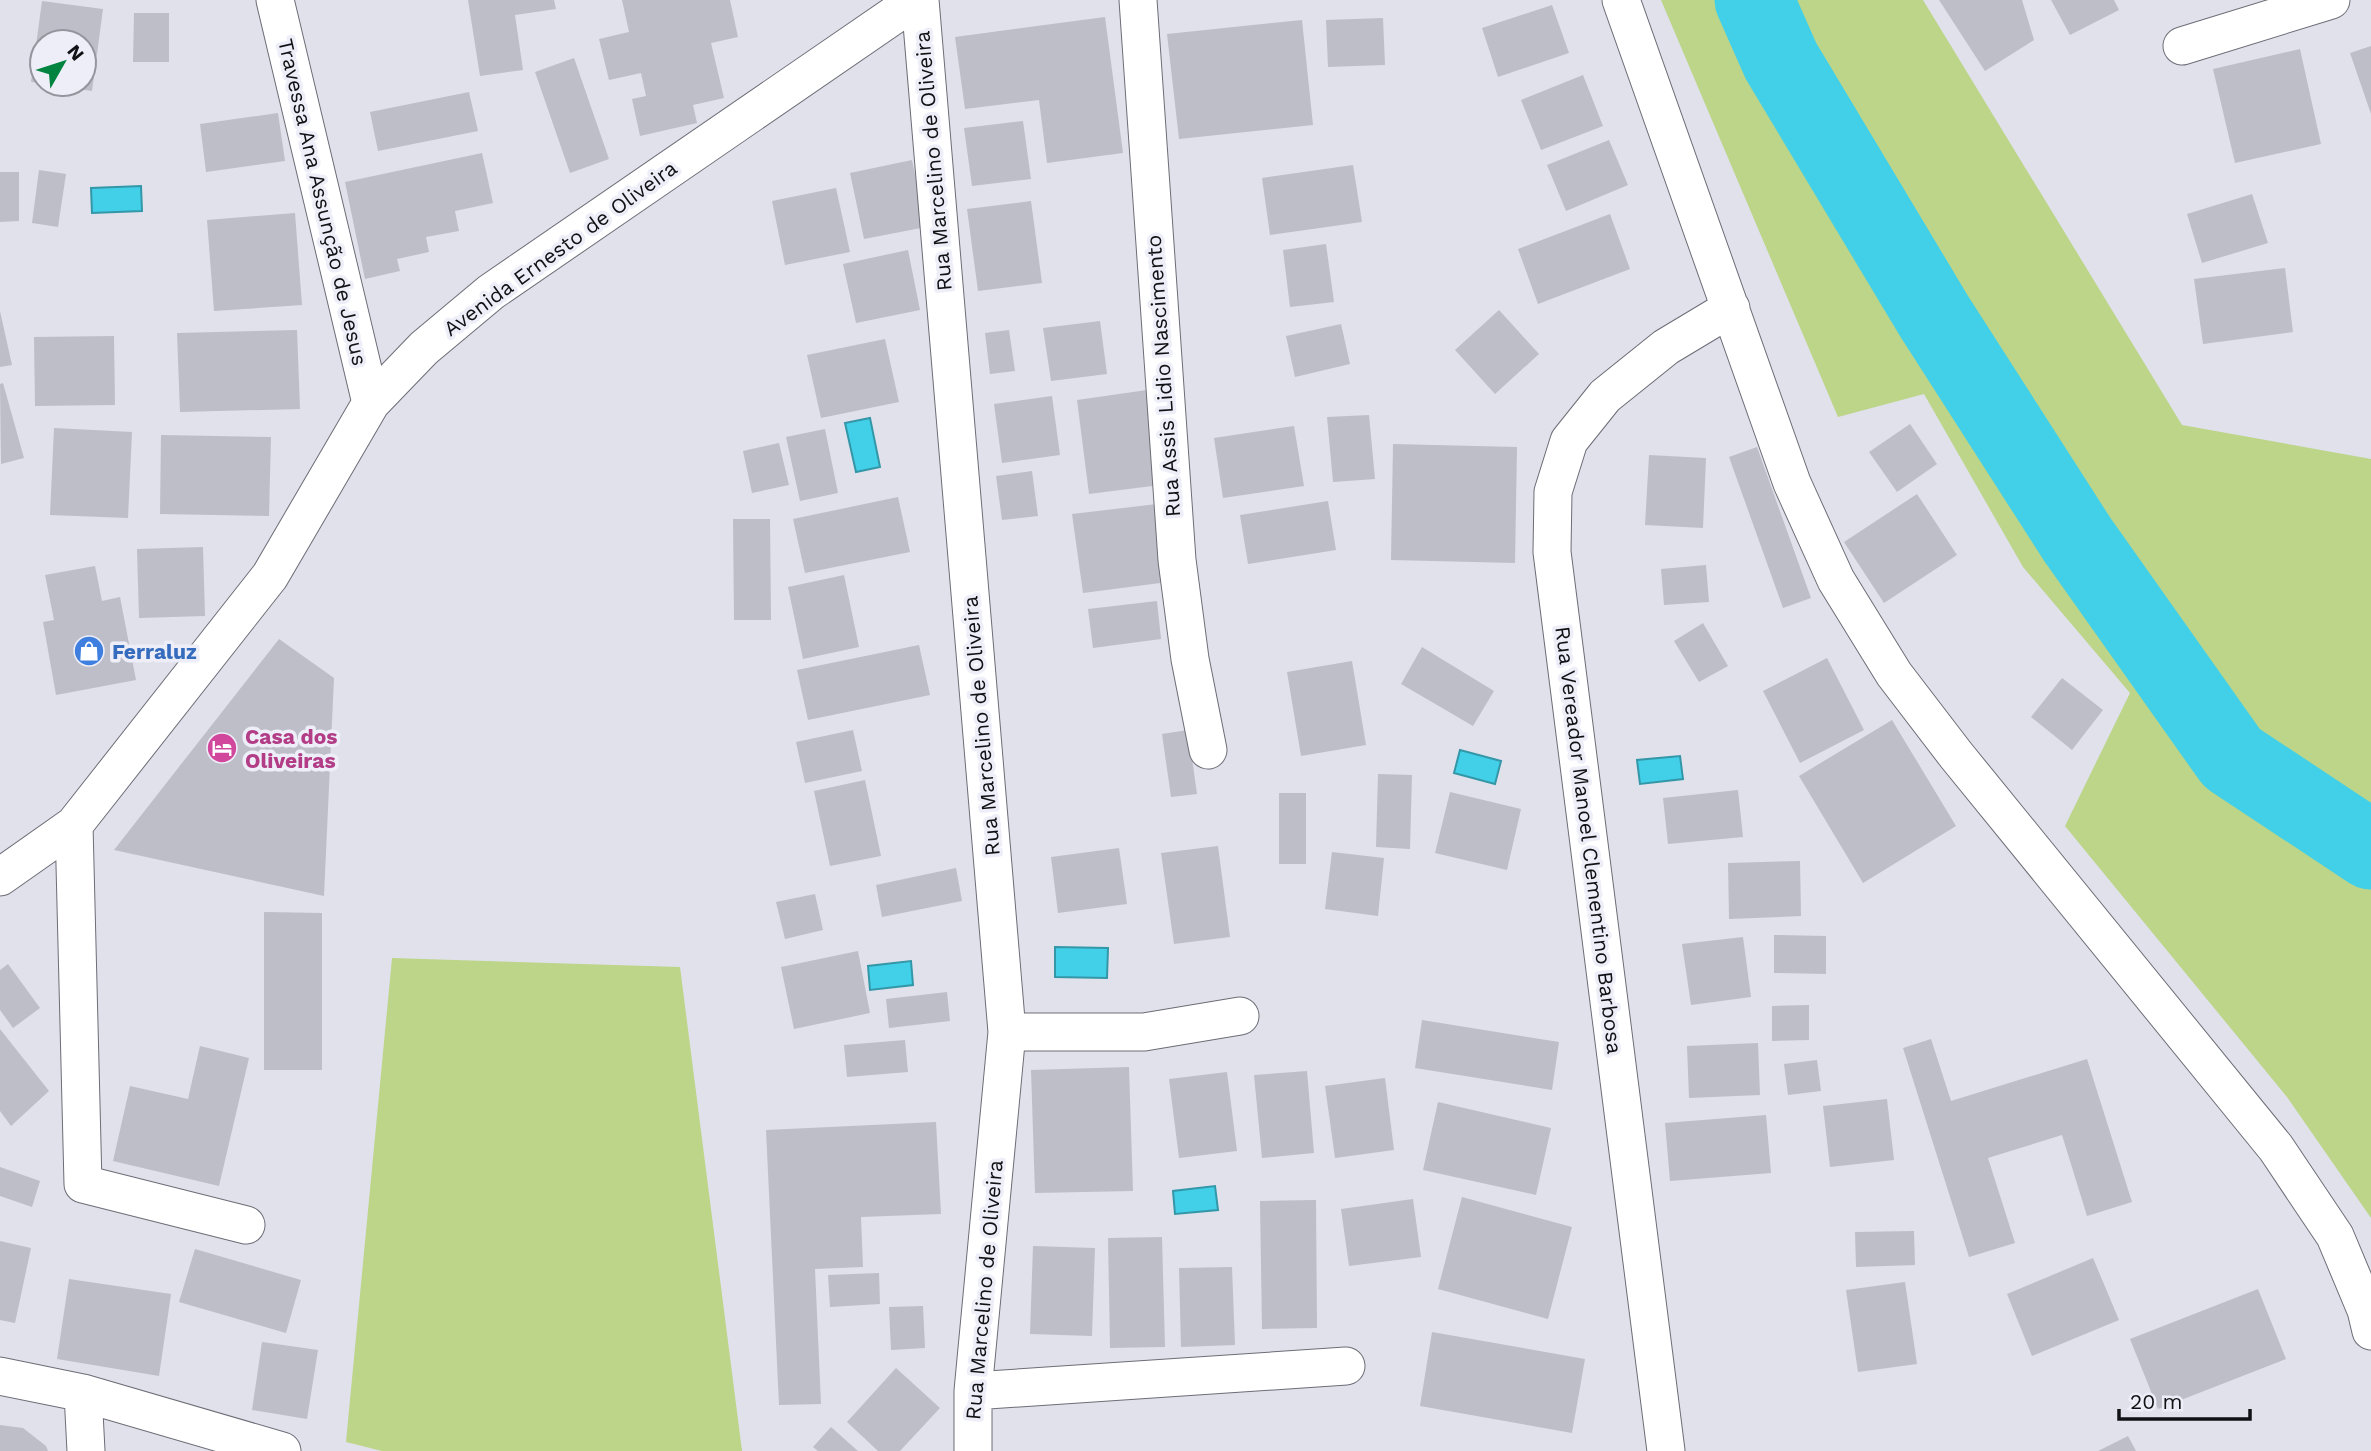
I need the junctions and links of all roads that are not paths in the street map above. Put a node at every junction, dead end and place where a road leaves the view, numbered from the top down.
1 (275, 0) edge
2 (918, 0) edge
3 (1138, 0) edge
4 (1621, 0) edge
5 (2331, 0) edge
6 (2182, 46) dead end
7 (1731, 307) junction
8 (371, 403) junction
9 (1208, 750) dead end
10 (74, 825) junction
11 (0, 877) edge
12 (1240, 1016) dead end
13 (1007, 1032) junction
14 (246, 1225) dead end
15 (2371, 1331) edge
16 (1346, 1366) dead end
17 (0, 1376) edge
18 (973, 1391) junction
19 (83, 1393) junction
20 (86, 1451) edge
21 (282, 1451) edge
22 (973, 1451) edge
23 (1666, 1451) edge

1 - 8 street, Travessa Ana Assunção de Jesus
2 - 8 street, Avenida Ernesto de Oliveira
2 - 13 street, Rua Marcelino de Oliveira
3 - 9 street, Rua Assis Lidio Nascimento
4 - 7 street
5 - 6 street
7 - 15 street
7 - 23 street, Rua Vereador Manoel Clementino Barbosa
8 - 10 street, Avenida Ernesto de Oliveira
10 - 11 street, Avenida Ernesto de Oliveira
10 - 14 street
12 - 13 street
13 - 18 street, Rua Marcelino de Oliveira
16 - 18 street
17 - 19 street
18 - 22 street, Rua Marcelino de Oliveira
19 - 20 street
19 - 21 street

